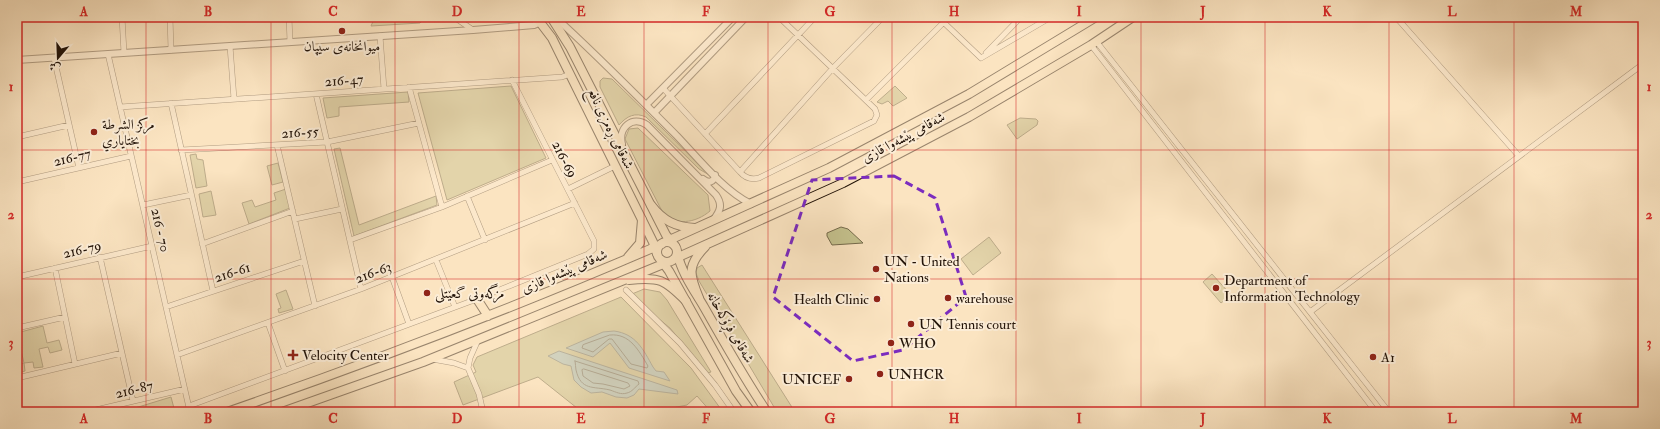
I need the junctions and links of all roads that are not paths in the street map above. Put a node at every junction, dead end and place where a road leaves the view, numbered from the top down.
1 (122, 17) edge
2 (170, 17) edge
3 (289, 17) edge
4 (454, 17) edge
5 (551, 17) edge
6 (555, 17) edge
7 (733, 17) edge
8 (746, 17) edge
9 (779, 17) edge
10 (816, 17) edge
11 (883, 17) edge
12 (938, 17) edge
13 (949, 17) edge
14 (1021, 17) edge
15 (1051, 17) edge
16 (1096, 17) edge
17 (1133, 17) edge
18 (1396, 17) edge
19 (538, 19) edge
20 (944, 23) junction
21 (473, 30) junction
22 (798, 35) junction
23 (380, 36) junction
24 (290, 42) junction
25 (1093, 43) junction
26 (230, 46) junction
27 (172, 50) junction
28 (124, 53) junction
29 (17, 54) edge
30 (108, 54) junction
31 (54, 58) junction
32 (981, 58) junction
33 (17, 60) edge
34 (1643, 64) edge
35 (833, 68) junction
36 (570, 74) junction
37 (512, 80) junction
38 (409, 87) junction
39 (663, 88) junction
40 (384, 89) junction
41 (316, 94) junction
42 (670, 96) junction
43 (234, 99) junction
44 (866, 100) junction
45 (171, 104) junction
46 (646, 105) junction
47 (120, 107) junction
48 (654, 113) junction
49 (419, 124) junction
50 (69, 125) junction
51 (705, 134) junction
52 (17, 137) edge
53 (327, 142) junction
54 (278, 145) junction
55 (181, 150) junction
56 (624, 152) junction
57 (131, 156) junction
58 (1519, 156) junction
59 (552, 160) junction
60 (615, 166) junction
61 (79, 168) junction
62 (740, 172) junction
63 (696, 174) junction
64 (715, 175) junction
65 (17, 182) edge
66 (568, 189) junction
67 (191, 195) junction
68 (467, 196) junction
69 (575, 203) junction
70 (143, 204) junction
71 (751, 204) junction
72 (651, 205) junction
73 (442, 207) junction
74 (342, 209) junction
75 (293, 211) junction
76 (295, 219) junction
77 (658, 220) junction
78 (714, 221) junction
79 (644, 224) junction
80 (696, 228) junction
81 (350, 240) junction
82 (486, 240) junction
83 (710, 243) junction
84 (202, 244) junction
85 (152, 246) junction
86 (667, 252) junction
87 (100, 257) junction
88 (436, 260) junction
89 (304, 261) junction
90 (621, 261) junction
91 (55, 268) junction
92 (17, 277) edge
93 (392, 277) junction
94 (620, 281) junction
95 (361, 290) junction
96 (626, 290) dead end
97 (212, 291) junction
98 (699, 298) junction
99 (477, 299) junction
100 (686, 302) junction
101 (315, 306) junction
102 (166, 307) junction
103 (455, 307) junction
104 (1310, 312) junction
105 (488, 316) junction
106 (65, 317) junction
107 (268, 323) junction
108 (409, 324) junction
109 (17, 328) edge
110 (479, 339) junction
111 (122, 353) junction
112 (177, 355) junction
113 (431, 358) junction
114 (75, 364) junction
115 (468, 368) junction
116 (285, 371) junction
117 (17, 378) edge
118 (185, 389) junction
119 (133, 401) junction
120 (189, 406) junction
121 (88, 412) edge
122 (190, 412) edge
123 (227, 412) edge
124 (282, 412) edge
125 (483, 412) edge
126 (734, 412) edge
127 (751, 412) edge
128 (767, 412) edge
129 (1376, 412) edge
130 (1389, 412) edge

1 - 28 street
2 - 27 street
3 - 24 street
4 - 21 street
5 - 56 main road, شەقامی ڕەمزی نافع
6 - 46 street
7 - 39 street
8 - 42 street
9 - 22 street
10 - 22 street
11 - 35 street
12 - 20 street
13 - 20 street
14 - 32 street
15 - 32 street
16 - 71 main road, شەقامی پێشەوا قازی
17 - 25 main road, شەقامی پێشەوا قازی
18 - 58 street
19 - 21 street
19 - 36 main road, شەقامی ڕەمزی نافع
20 - 32 street
20 - 44 street
21 - 23 street
22 - 35 street
22 - 51 street
23 - 24 street
23 - 40 street
24 - 26 street
25 - 83 main road, شەقامی پێشەوا قازی
25 - 104 street
25 - 129 street
26 - 27 street
26 - 43 street
27 - 28 street
28 - 30 street
29 - 33 street
30 - 31 street
30 - 47 street, 216 - 70
31 - 33 street
31 - 50 street
34 - 58 street
35 - 44 street
35 - 62 street
36 - 37 street, 216-47
36 - 60 main road, شەقامی ڕەمزی نافع
37 - 38 street, 216-47
37 - 59 street, 216-69
38 - 40 street, 216-47
38 - 49 street
39 - 42 street
39 - 46 street
40 - 41 street, 216-47
41 - 43 street, 216-47
41 - 53 street
42 - 48 street
42 - 51 street
43 - 45 street, 216-47
44 - 62 street
45 - 47 street, 216-47
45 - 55 street
46 - 48 street
47 - 57 street, 216 - 70
48 - 64 street
49 - 53 street, 216-55
49 - 73 street
50 - 52 street
50 - 61 street
51 - 62 street
53 - 54 street, 216-55
53 - 74 street
54 - 55 street, 216-55
54 - 75 street
55 - 67 street
56 - 63 street
56 - 72 main road, شەقامی ڕەمزی نافع
57 - 61 street, 216-77
57 - 70 street, 216 - 70
58 - 104 street
59 - 66 street, 216-69
59 - 68 street
60 - 66 street
60 - 79 main road, شەقامی ڕەمزی نافع
61 - 65 street, 216-77
63 - 64 street
63 - 78 street
64 - 71 street
66 - 69 street, 216-69
67 - 70 street
67 - 84 street
68 - 73 street
68 - 82 street
69 - 82 street, 216-63
69 - 99 street, 216-69
70 - 85 street, 216 - 70
71 - 78 main road, شەقامی پێشەوا قازی
72 - 77 main road, شەقامی ڕەمزی نافع
72 - 80 main road
73 - 81 street
74 - 76 street
74 - 81 street
75 - 76 street
75 - 84 street
76 - 89 street
77 - 79 main road
77 - 86 main road, شەقامی ڕەمزی نافع
78 - 80 main road, شەقامی پێشەوا قازی
79 - 86 main road, شەقامی ڕەمزی نافع
79 - 90 main road
80 - 86 main road, شەقامی پێشەوا قازی
81 - 95 street
82 - 88 street, 216-63
83 - 86 main road, شەقامی پێشەوا قازی
83 - 98 main road
84 - 97 street
85 - 87 street, 216-79
85 - 102 street, 216 - 70
86 - 90 main road, شەقامی پێشەوا قازی
86 - 94 main road, شەقامی پێشەوا قازی
86 - 98 main road, شەقامی فڕۆکەخانە
86 - 100 main road, شەقامی فڕۆکەخانە
87 - 91 street, 216-79
87 - 111 street
88 - 93 street, 216-63
88 - 103 street
89 - 97 street, 216-61
89 - 101 street
90 - 105 main road, شەقامی پێشەوا قازی
91 - 92 street, 216-79
91 - 106 street
93 - 95 street, 216-63
93 - 108 street
94 - 100 main road
94 - 110 main road, شەقامی پێشەوا قازی
95 - 101 street, 216-63
96 - 126 street
97 - 102 street, 216-61
98 - 128 main road, شەقامی فڕۆکەخانە
99 - 103 street
99 - 105 main road
100 - 127 main road, شەقامی فڕۆکەخانە
101 - 107 street, 216-63
102 - 112 street, 216 - 70
103 - 108 street
104 - 130 street
105 - 123 main road, شەقامی پێشەوا قازی
106 - 109 street
106 - 114 street
107 - 112 street, 216-63
107 - 116 street
108 - 116 street
110 - 113 main road, شەقامی پێشەوا قازی
110 - 115 street
111 - 114 street
111 - 119 street
112 - 118 street, 216 - 70
113 - 115 street
113 - 124 main road, شەقامی پێشەوا قازی
114 - 117 street
115 - 125 street
116 - 120 street
118 - 119 street, 216-87
118 - 120 street, 216 - 70
119 - 121 street, 216-87
120 - 122 street, 216 - 70

